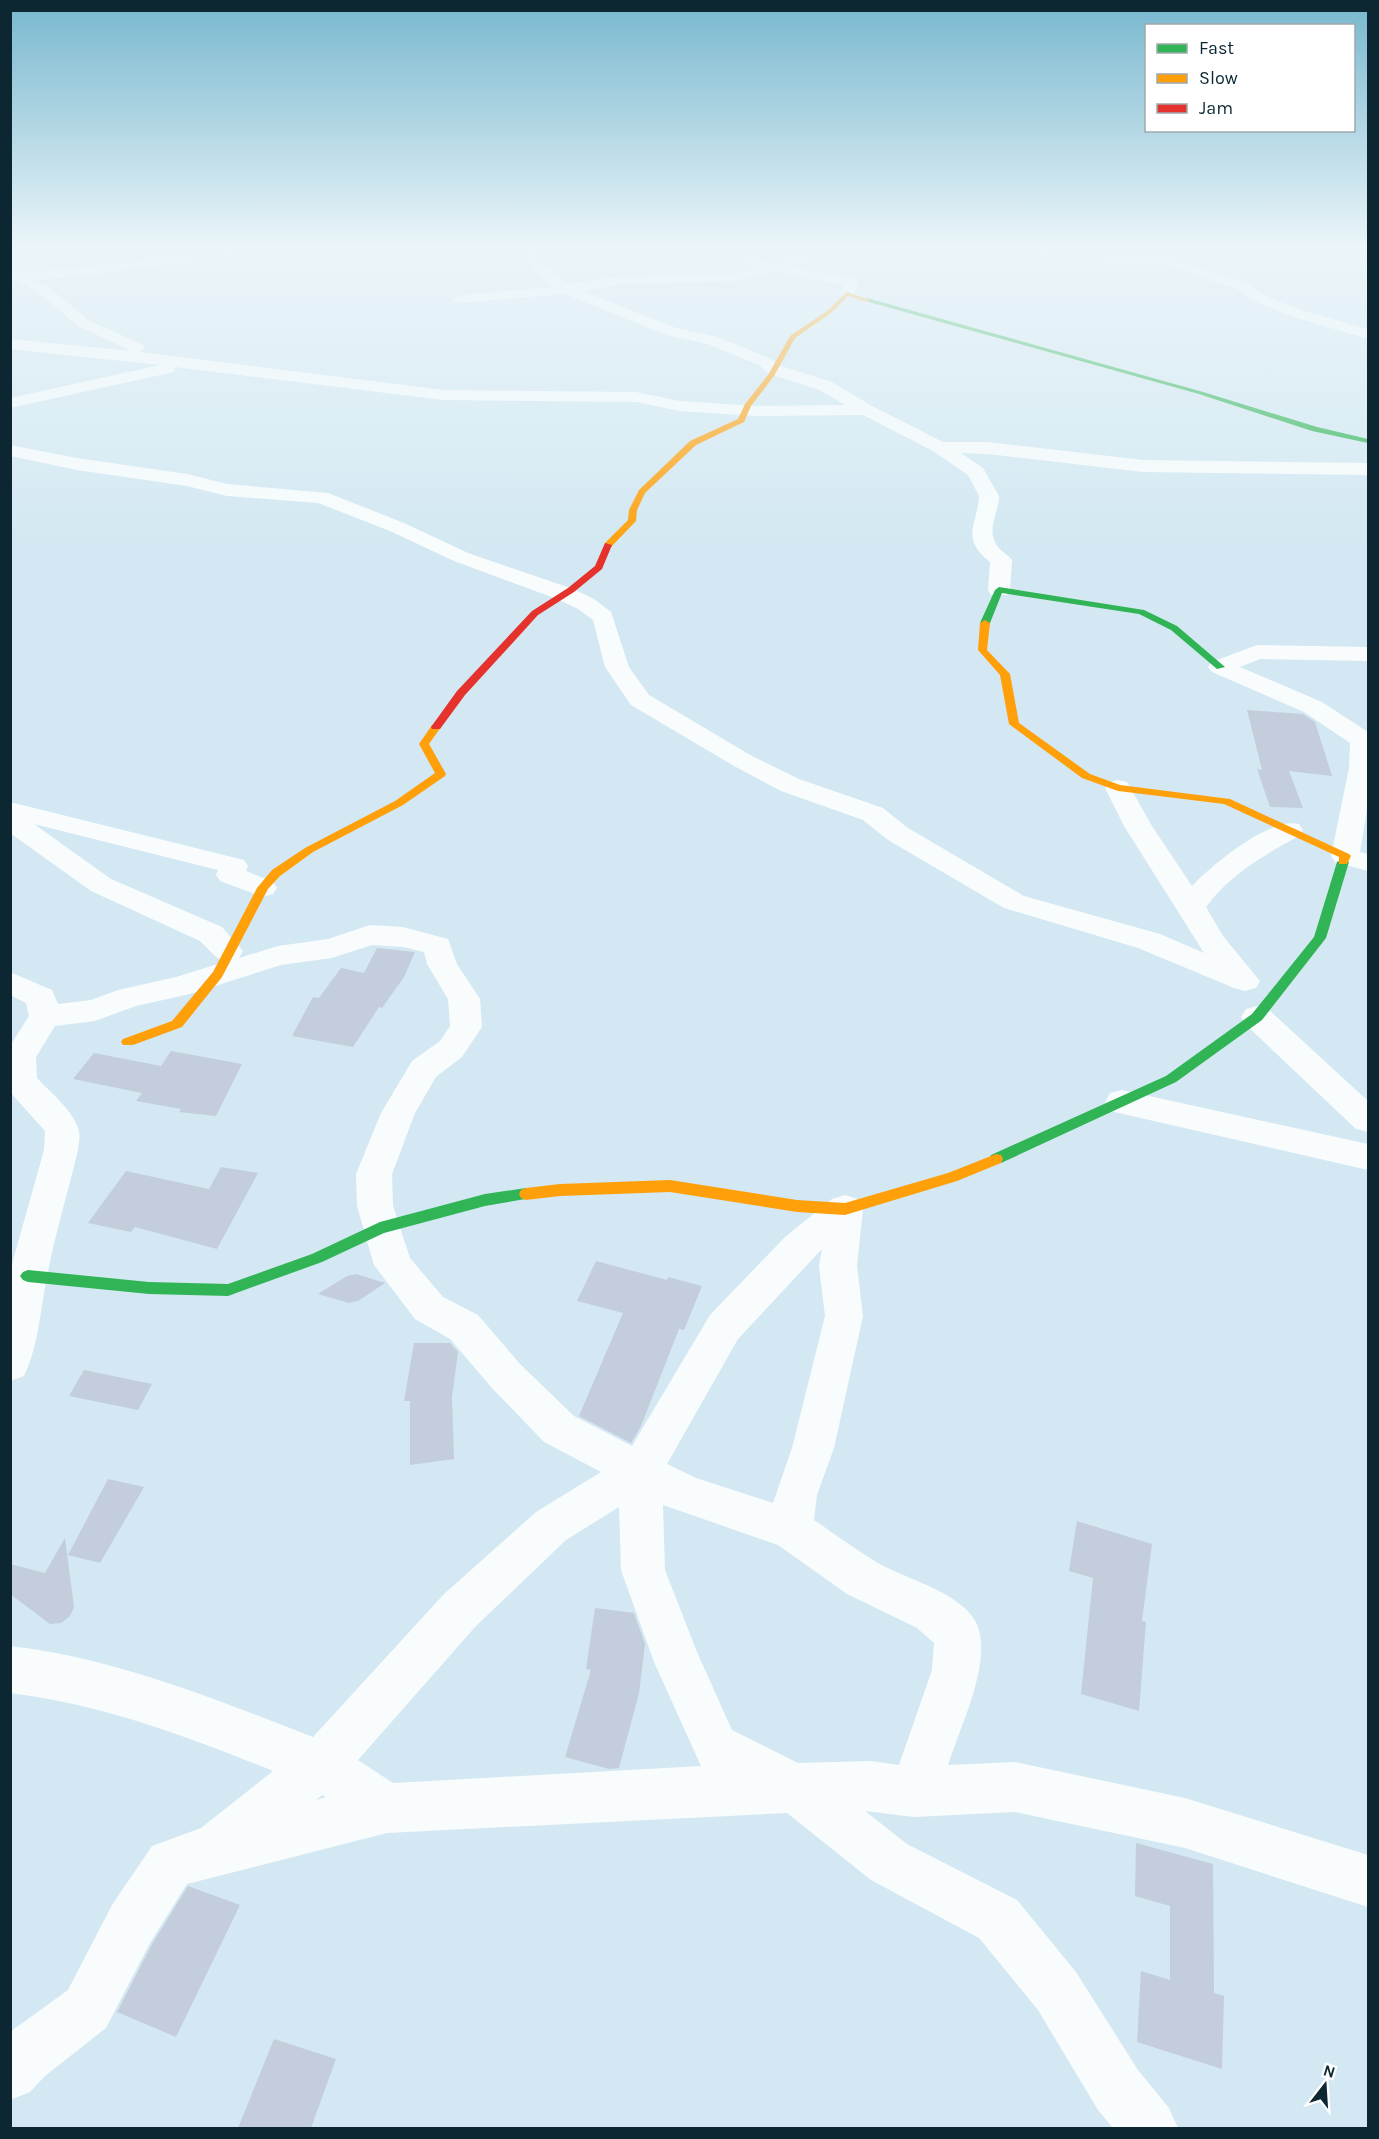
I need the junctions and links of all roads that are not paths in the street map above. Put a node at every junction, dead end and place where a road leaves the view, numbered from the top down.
1 (48, 348) edge
2 (136, 348) edge
3 (731, 348) edge
4 (784, 348) edge
5 (1050, 348) edge
6 (20, 362) dead end
7 (181, 364) junction
8 (775, 370) junction
9 (10, 403) edge
10 (744, 410) junction
11 (866, 410) junction
12 (1368, 441) edge
13 (940, 447) junction
14 (10, 450) edge
15 (1368, 469) edge
16 (999, 590) junction
17 (565, 594) junction
18 (1368, 654) edge
19 (1220, 668) junction
20 (1365, 765) edge
21 (1118, 788) junction
22 (10, 810) edge
23 (10, 820) edge
24 (1289, 830) junction
25 (1357, 859) edge
26 (262, 888) junction
27 (1191, 907) junction
28 (223, 963) junction
29 (1245, 981) junction
30 (10, 982) edge
31 (1260, 1012) junction
32 (45, 1016) junction
33 (128, 1042) dead end
34 (1122, 1102) junction
35 (1368, 1120) edge
36 (1368, 1157) edge
37 (846, 1209) junction
38 (380, 1228) junction
39 (28, 1276) junction
40 (10, 1365) edge
41 (640, 1471) junction
42 (791, 1529) junction
43 (10, 1669) edge
44 (321, 1765) junction
45 (795, 1788) junction
46 (914, 1792) junction
47 (387, 1808) junction
48 (212, 1850) junction
49 (1368, 1881) edge
50 (10, 2072) edge
51 (1149, 2128) edge

1 - 7 street
2 - 7 street
3 - 8 street
4 - 8 street
5 - 12 street
6 - 7 street
7 - 9 street
7 - 10 street
8 - 10 street
8 - 11 street
10 - 11 street
10 - 17 street
11 - 13 street
13 - 15 street
13 - 16 street
14 - 17 street
16 - 19 street
16 - 21 street
17 - 26 street
17 - 29 street
18 - 19 street
19 - 20 street
20 - 25 street
21 - 24 street
21 - 27 street
22 - 26 street
23 - 28 street
24 - 25 street
24 - 27 street
25 - 31 street
26 - 28 street
27 - 29 street
28 - 32 street
28 - 33 street
28 - 38 street
29 - 31 street
30 - 32 street
31 - 34 street
31 - 35 street
32 - 39 street
34 - 36 street
34 - 37 street
37 - 38 street
37 - 41 street
37 - 42 street
38 - 39 street
38 - 41 street
39 - 40 street
41 - 42 street
41 - 44 street
41 - 45 street
42 - 46 street
43 - 44 street
44 - 47 street
44 - 48 street
45 - 46 street
45 - 47 street
45 - 51 street
46 - 49 street
47 - 48 street
48 - 50 street

